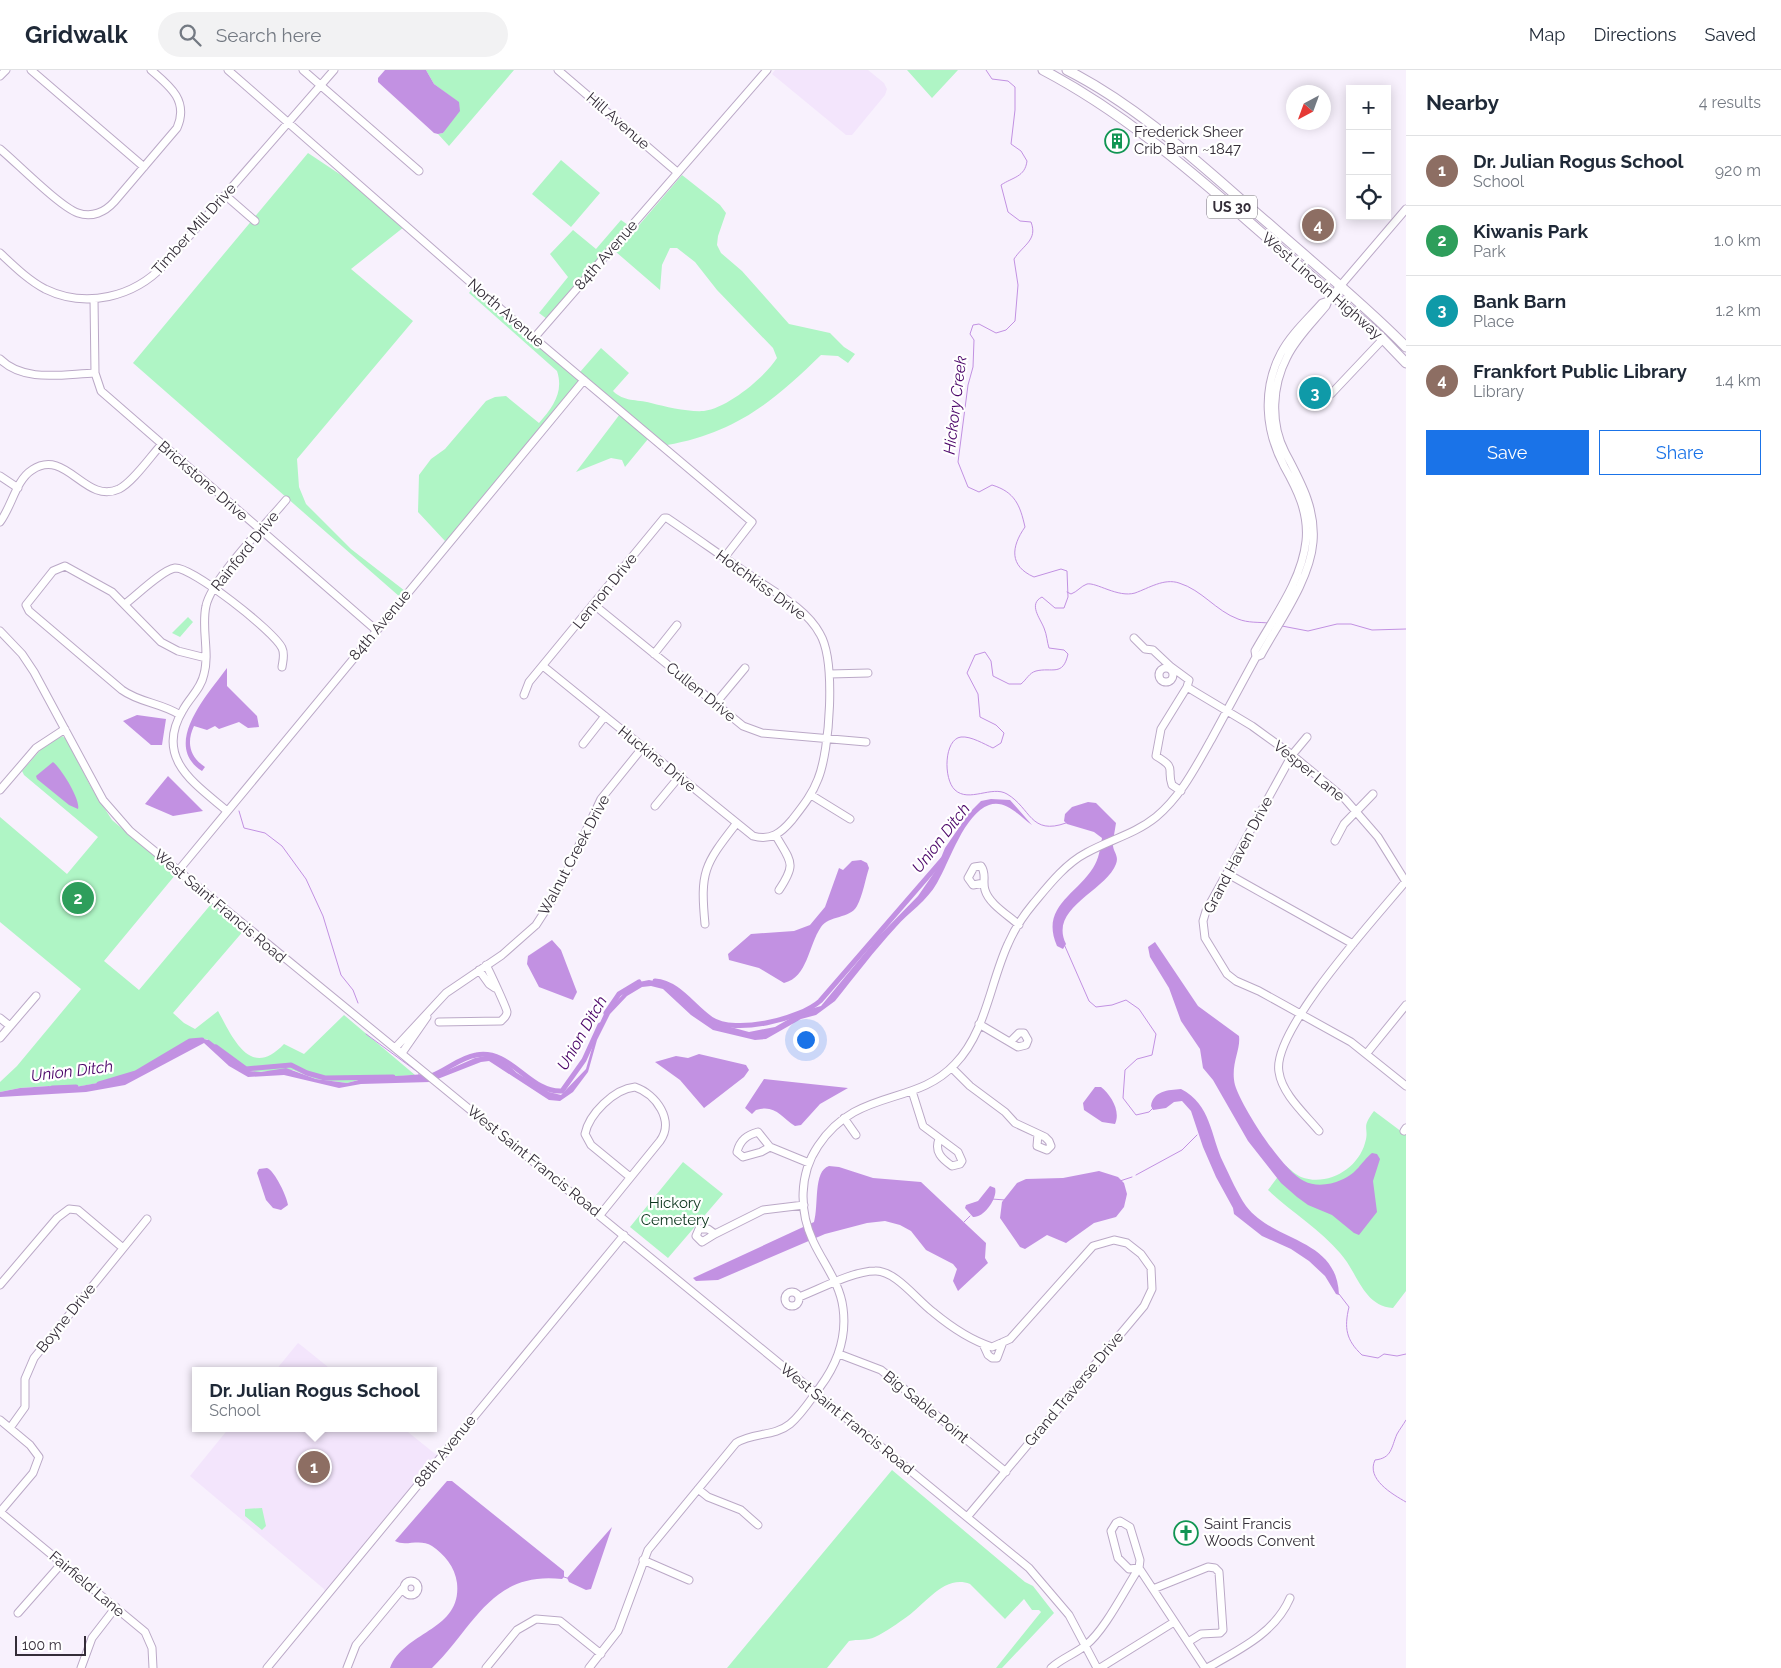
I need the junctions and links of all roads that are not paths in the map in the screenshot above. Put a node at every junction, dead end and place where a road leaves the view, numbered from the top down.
1 (6, 70) edge
2 (31, 70) edge
3 (151, 70) edge
4 (228, 70) edge
5 (303, 70) edge
6 (334, 70) edge
7 (558, 70) edge
8 (767, 70) edge
9 (1043, 70) edge
10 (1071, 71) edge
11 (0, 76) edge
12 (1066, 82) junction
13 (320, 85) junction
14 (289, 122) junction
15 (3, 151) edge
16 (0, 161) edge
17 (144, 167) junction
18 (419, 171) dead end
19 (677, 172) junction
20 (225, 195) junction
21 (1406, 209) edge
22 (255, 221) dead end
23 (0, 253) edge
24 (1339, 286) junction
25 (1330, 298) junction
26 (94, 299) junction
27 (534, 338) junction
28 (1383, 339) junction
29 (1406, 347) edge
30 (0, 359) edge
31 (1406, 363) edge
32 (95, 374) junction
33 (584, 380) junction
34 (1331, 394) dead end
35 (162, 445) junction
36 (0, 476) edge
37 (18, 488) junction
38 (286, 500) dead end
39 (667, 518) joint
40 (0, 522) edge
41 (260, 531) junction
42 (724, 558) junction
43 (214, 587) junction
44 (125, 604) junction
45 (593, 604) junction
46 (677, 625) dead end
47 (376, 630) junction
48 (0, 631) edge
49 (1134, 638) dead end
50 (654, 654) junction
51 (206, 658) junction
52 (543, 666) junction
53 (282, 667) dead end
54 (746, 668) dead end
55 (868, 673) dead end
56 (830, 674) junction
57 (1187, 687) junction
58 (524, 695) dead end
59 (715, 704) junction
60 (1227, 711) junction
61 (180, 715) junction
62 (605, 716) junction
63 (65, 729) junction
64 (1307, 737) dead end
65 (826, 738) junction
66 (866, 742) dead end
67 (583, 744) dead end
68 (643, 748) junction
69 (1292, 755) junction
70 (679, 777) junction
71 (0, 790) edge
72 (1181, 791) junction
73 (1373, 794) dead end
74 (811, 795) junction
75 (655, 806) dead end
76 (1356, 810) junction
77 (227, 811) junction
78 (850, 819) dead end
79 (736, 824) junction
80 (776, 836) junction
81 (1335, 841) dead end
82 (178, 871) junction
83 (1228, 874) junction
84 (1406, 882) edge
85 (984, 883) dead end
86 (779, 890) dead end
87 (705, 924) dead end
88 (1019, 925) junction
89 (1353, 944) junction
90 (486, 965) junction
91 (479, 970) junction
92 (495, 988) junction
93 (36, 996) dead end
94 (1406, 1005) edge
95 (429, 1012) junction
96 (1302, 1012) junction
97 (0, 1018) edge
98 (439, 1022) dead end
99 (979, 1024) junction
100 (10, 1026) junction
101 (0, 1038) edge
102 (1010, 1041) dead end
103 (396, 1048) junction
104 (402, 1053) junction
105 (1367, 1053) junction
106 (952, 1068) junction
107 (1406, 1086) edge
108 (912, 1091) junction
109 (844, 1118) junction
110 (1319, 1131) dead end
111 (1038, 1134) dead end
112 (856, 1135) dead end
113 (939, 1139) dead end
114 (770, 1147) junction
115 (809, 1163) junction
116 (630, 1177) junction
117 (804, 1205) junction
118 (600, 1215) junction
119 (147, 1219) dead end
120 (715, 1234) dead end
121 (624, 1235) junction
122 (124, 1248) junction
123 (836, 1283) junction
124 (0, 1285) edge
125 (799, 1297) dead end
126 (1003, 1342) junction
127 (983, 1344) junction
128 (839, 1354) junction
129 (815, 1393) junction
130 (0, 1420) edge
131 (10, 1428) junction
132 (1006, 1472) junction
133 (698, 1489) junction
134 (0, 1512) edge
135 (968, 1516) junction
136 (758, 1524) dead end
137 (643, 1560) junction
138 (62, 1562) junction
139 (1138, 1568) junction
140 (689, 1580) dead end
141 (404, 1587) dead end
142 (1153, 1589) junction
143 (1290, 1598) dead end
144 (116, 1607) junction
145 (18, 1613) dead end
146 (1174, 1622) junction
147 (1188, 1642) junction
148 (1086, 1645) junction
149 (601, 1654) junction
150 (81, 1668) edge
151 (152, 1668) edge
152 (267, 1668) edge
153 (347, 1668) edge
154 (486, 1668) edge
155 (589, 1668) edge
156 (1051, 1668) edge
157 (1098, 1668) edge
158 (1206, 1668) edge

1 - 11 street
2 - 17 street
3 - 17 street
4 - 14 street, North Avenue
5 - 13 street
6 - 13 street, Timber Mill Drive
7 - 19 street, Hill Avenue
8 - 19 street, 84th Avenue
9 - 12 main road, West Lincoln Highway / US 30
10 - 12 street
10 - 24 main road, West Lincoln Highway / US 30
12 - 25 main road, West Lincoln Highway / US 30
13 - 14 street, Timber Mill Drive
13 - 18 street
14 - 20 street, Timber Mill Drive
14 - 27 street, North Avenue
15 - 16 street
15 - 17 street
19 - 27 street, 84th Avenue
20 - 22 street
20 - 26 street, Timber Mill Drive
21 - 24 street
23 - 26 street, Timber Mill Drive
24 - 25 street
24 - 29 main road, West Lincoln Highway / US 30
25 - 28 main road, West Lincoln Highway / US 30
25 - 60 street
26 - 32 street, Brickstone Drive
27 - 33 street, North Avenue
28 - 31 main road, West Lincoln Highway / US 30
28 - 34 street
30 - 32 street
32 - 35 street, Brickstone Drive
33 - 42 street, North Avenue
33 - 47 street, 84th Avenue
35 - 37 street
35 - 41 street, Brickstone Drive
36 - 37 street
37 - 40 street
38 - 41 street, Rainford Drive
39 - 42 street, Hotchkiss Drive
39 - 45 street, Lennon Drive
41 - 43 street, Rainford Drive
41 - 47 street, Brickstone Drive
42 - 56 street, Hotchkiss Drive
43 - 44 street
43 - 51 street, Rainford Drive
43 - 53 street
44 - 51 street
44 - 61 street
45 - 50 street, Cullen Drive
45 - 52 street, Lennon Drive
46 - 50 street
47 - 77 street, 84th Avenue
48 - 63 street, West Saint Francis Road
49 - 57 street
50 - 59 street, Cullen Drive
51 - 61 street, Rainford Drive
52 - 58 street, Lennon Drive
52 - 62 street, Huckins Drive
54 - 59 street
55 - 56 street
56 - 65 street, Hotchkiss Drive
57 - 60 street, Vesper Lane
57 - 72 street
59 - 65 street, Cullen Drive
60 - 69 street, Vesper Lane
60 - 72 street
61 - 77 street, Rainford Drive
62 - 67 street
62 - 68 street, Huckins Drive
63 - 71 street
63 - 82 street, West Saint Francis Road
64 - 69 street, Grand Haven Drive
65 - 66 street, Cullen Drive
65 - 74 street, Hotchkiss Drive
68 - 70 street, Huckins Drive
68 - 90 street, Walnut Creek Drive
69 - 76 street, Vesper Lane
69 - 83 street, Grand Haven Drive
70 - 75 street
70 - 79 street, Huckins Drive
72 - 88 street
73 - 76 street
74 - 78 street
74 - 80 street, Hotchkiss Drive
76 - 81 street
76 - 84 street, Vesper Lane
77 - 82 street, 84th Avenue
79 - 80 street, Huckins Drive
79 - 87 street
80 - 86 street
82 - 103 street, West Saint Francis Road
83 - 89 street
83 - 96 street, Grand Haven Drive
84 - 89 street
85 - 88 street
88 - 99 street
89 - 96 street
90 - 91 street, Walnut Creek Drive
90 - 92 street
91 - 92 street
91 - 95 street, Walnut Creek Drive
92 - 98 street
93 - 100 street
94 - 105 street
95 - 103 street, Walnut Creek Drive
95 - 104 street, Walnut Creek Drive
96 - 105 street, Grand Haven Drive
96 - 110 street
97 - 100 street
99 - 102 street
99 - 106 street
100 - 101 street
103 - 104 street, West Saint Francis Road
104 - 118 street, West Saint Francis Road
105 - 107 street, Grand Haven Drive
106 - 108 street
106 - 111 street
108 - 109 street
108 - 113 street
109 - 112 street
109 - 115 street
114 - 114 street
114 - 115 street
115 - 117 street
116 - 116 street
116 - 118 street
117 - 120 street
117 - 123 street
118 - 121 street, West Saint Francis Road
119 - 122 street, Boyne Drive
121 - 129 street, West Saint Francis Road
121 - 152 street, 88th Avenue
122 - 124 street
122 - 131 street, Boyne Drive
123 - 125 street
123 - 127 street
123 - 128 street
126 - 127 street
126 - 127 street
126 - 132 street, Grand Traverse Drive
128 - 129 street
128 - 132 street, Big Sable Point
129 - 133 street
129 - 135 street, West Saint Francis Road
130 - 131 street
131 - 134 street
132 - 135 street, Grand Traverse Drive
133 - 136 street
133 - 137 street
134 - 138 street, Fairfield Lane
135 - 148 street, West Saint Francis Road
137 - 140 street
137 - 149 street
138 - 144 street, Fairfield Lane
138 - 145 street
139 - 139 street
139 - 142 street
139 - 148 street
141 - 153 street
142 - 146 street
142 - 147 street
143 - 158 street
144 - 150 street
144 - 151 street, Fairfield Lane
146 - 147 street
146 - 157 street
147 - 158 street
148 - 156 street
148 - 157 street, West Saint Francis Road
149 - 154 street
149 - 155 street

